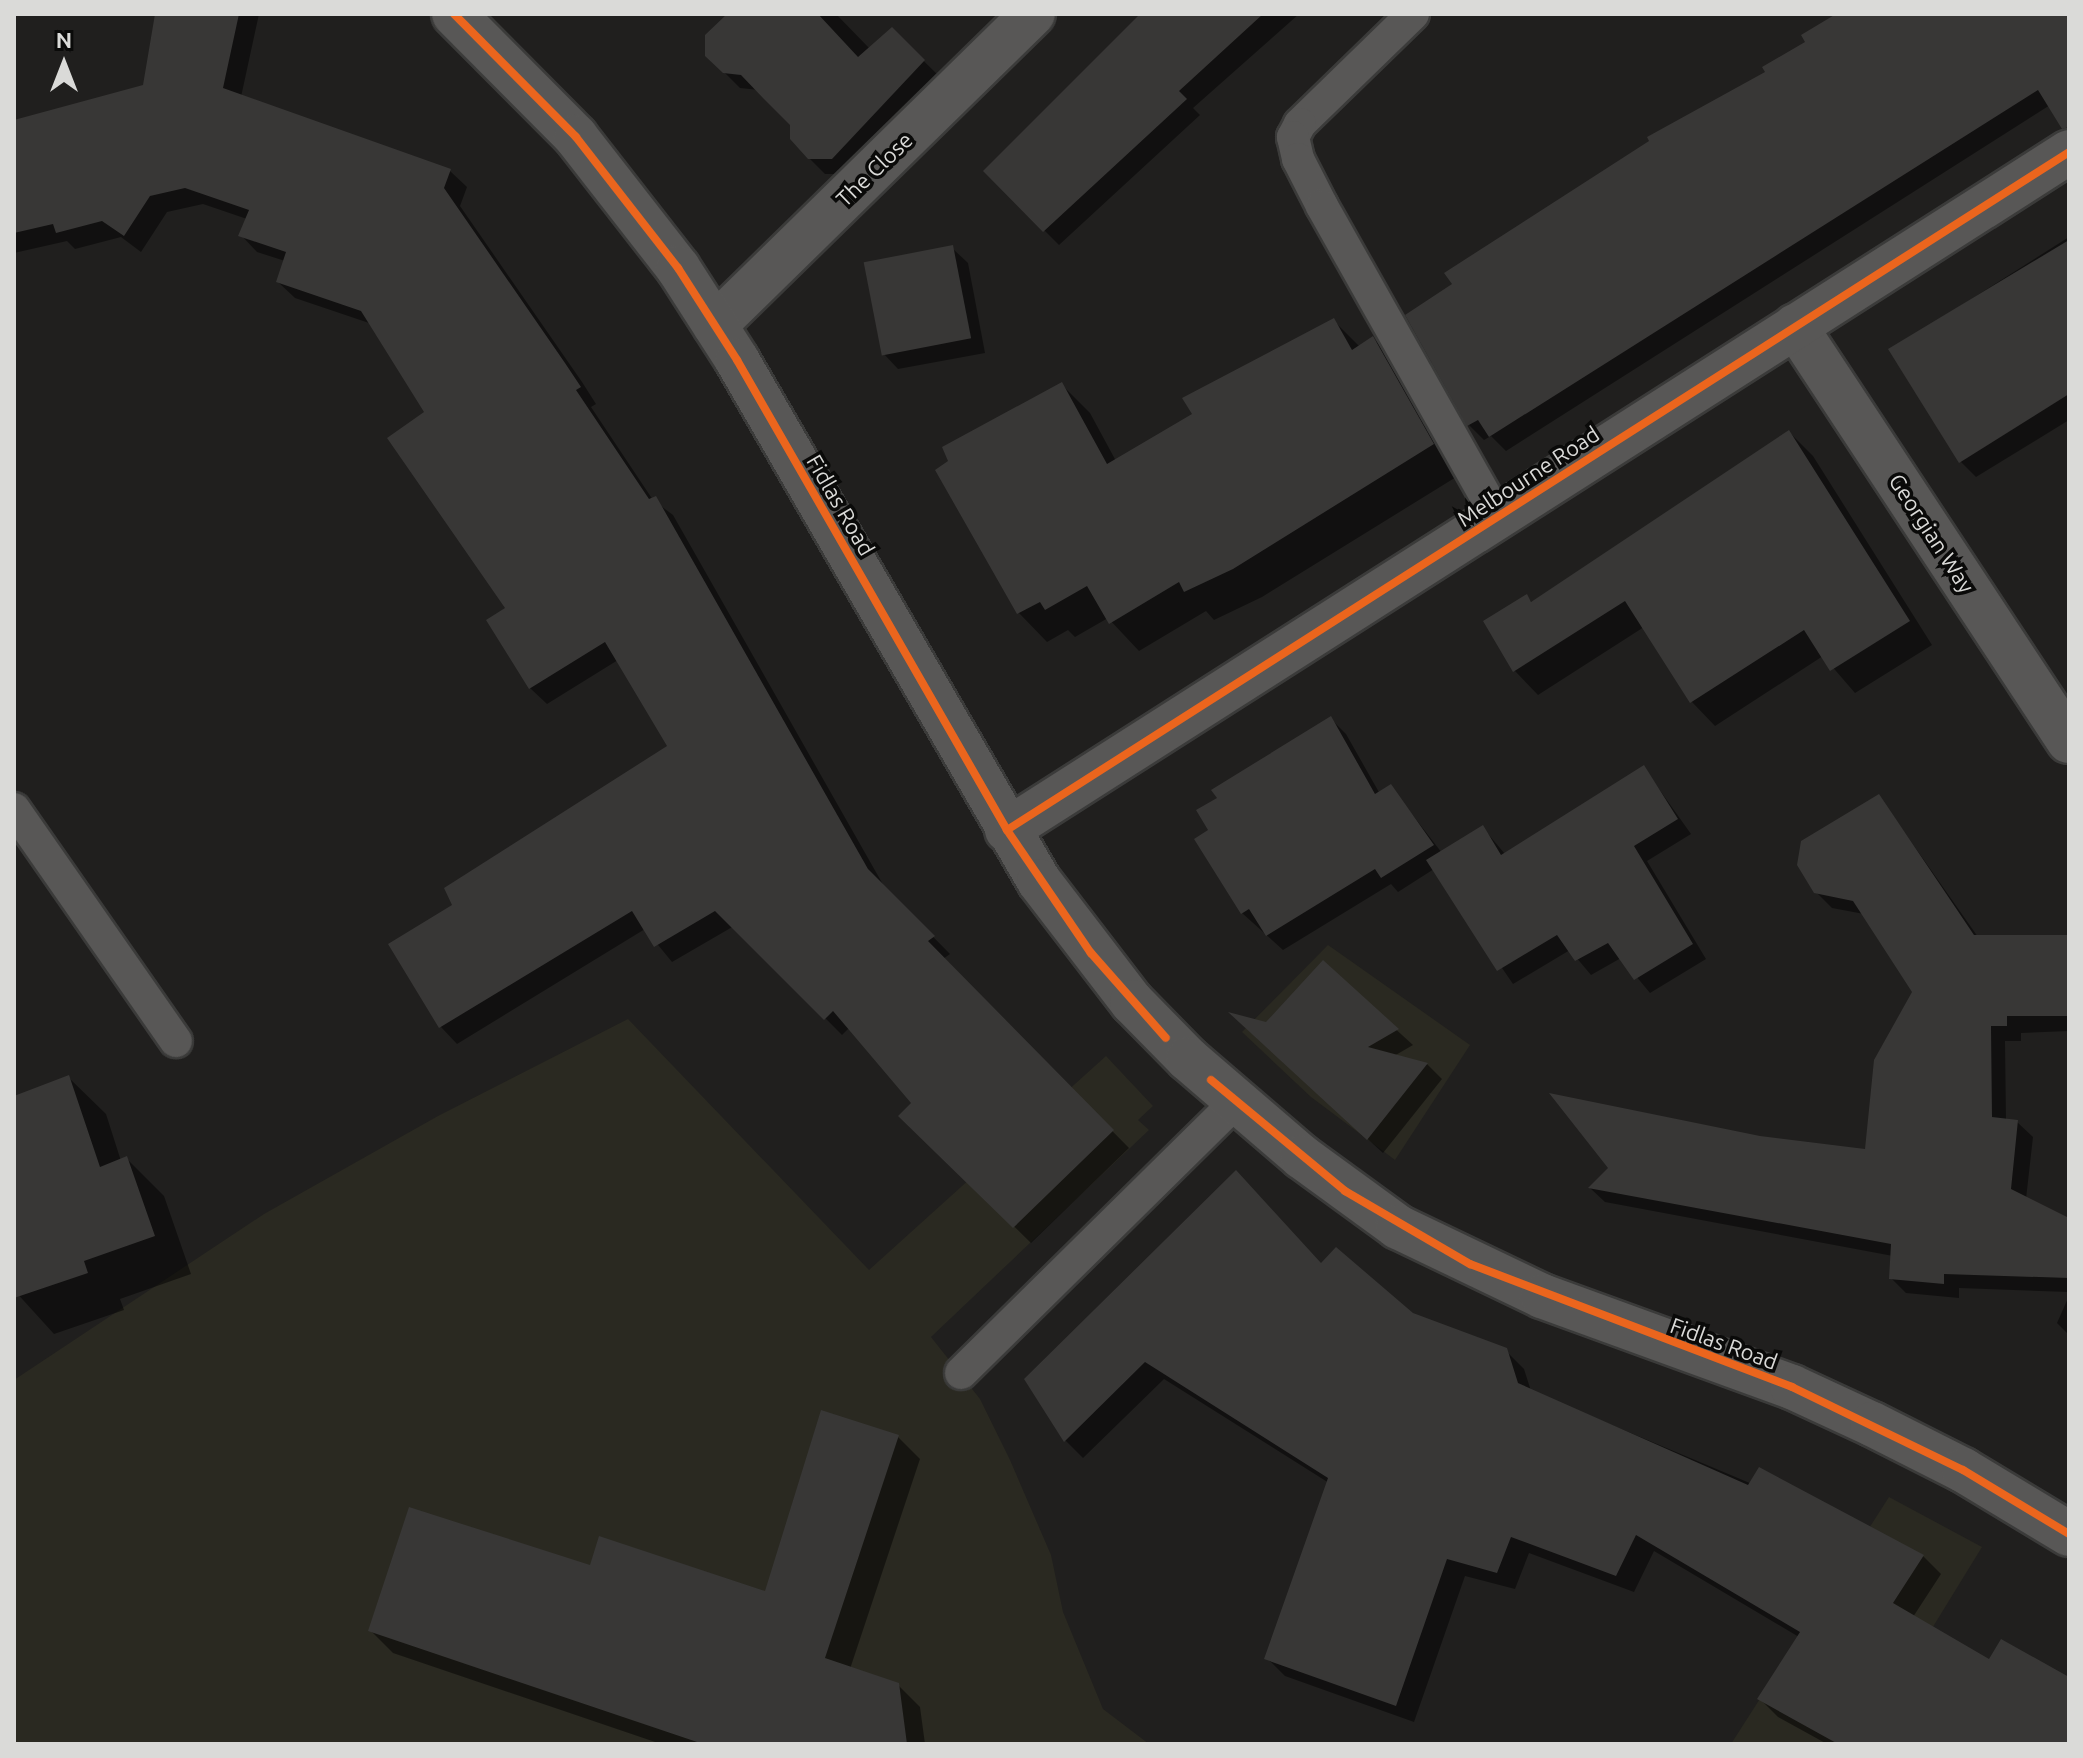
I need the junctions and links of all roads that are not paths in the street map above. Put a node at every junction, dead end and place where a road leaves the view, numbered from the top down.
1 (454, 14) edge
2 (1033, 14) edge
3 (1413, 14) edge
4 (2069, 152) edge
5 (715, 325) junction
6 (1795, 326) junction
7 (1497, 517) junction
8 (2069, 741) edge
9 (14, 809) edge
10 (1007, 830) junction
11 (176, 1041) dead end
12 (1236, 1102) junction
13 (961, 1373) dead end
14 (2069, 1534) edge

1 - 5 street, Fidlas Road
2 - 5 street, The Close
3 - 7 lane
4 - 6 street, Melbourne Road
5 - 10 street, Fidlas Road
6 - 7 street, Melbourne Road
6 - 8 street, Georgian Way
7 - 10 street, Melbourne Road
9 - 11 lane
10 - 12 street, Fidlas Road
12 - 13 lane
12 - 14 street, Fidlas Road

